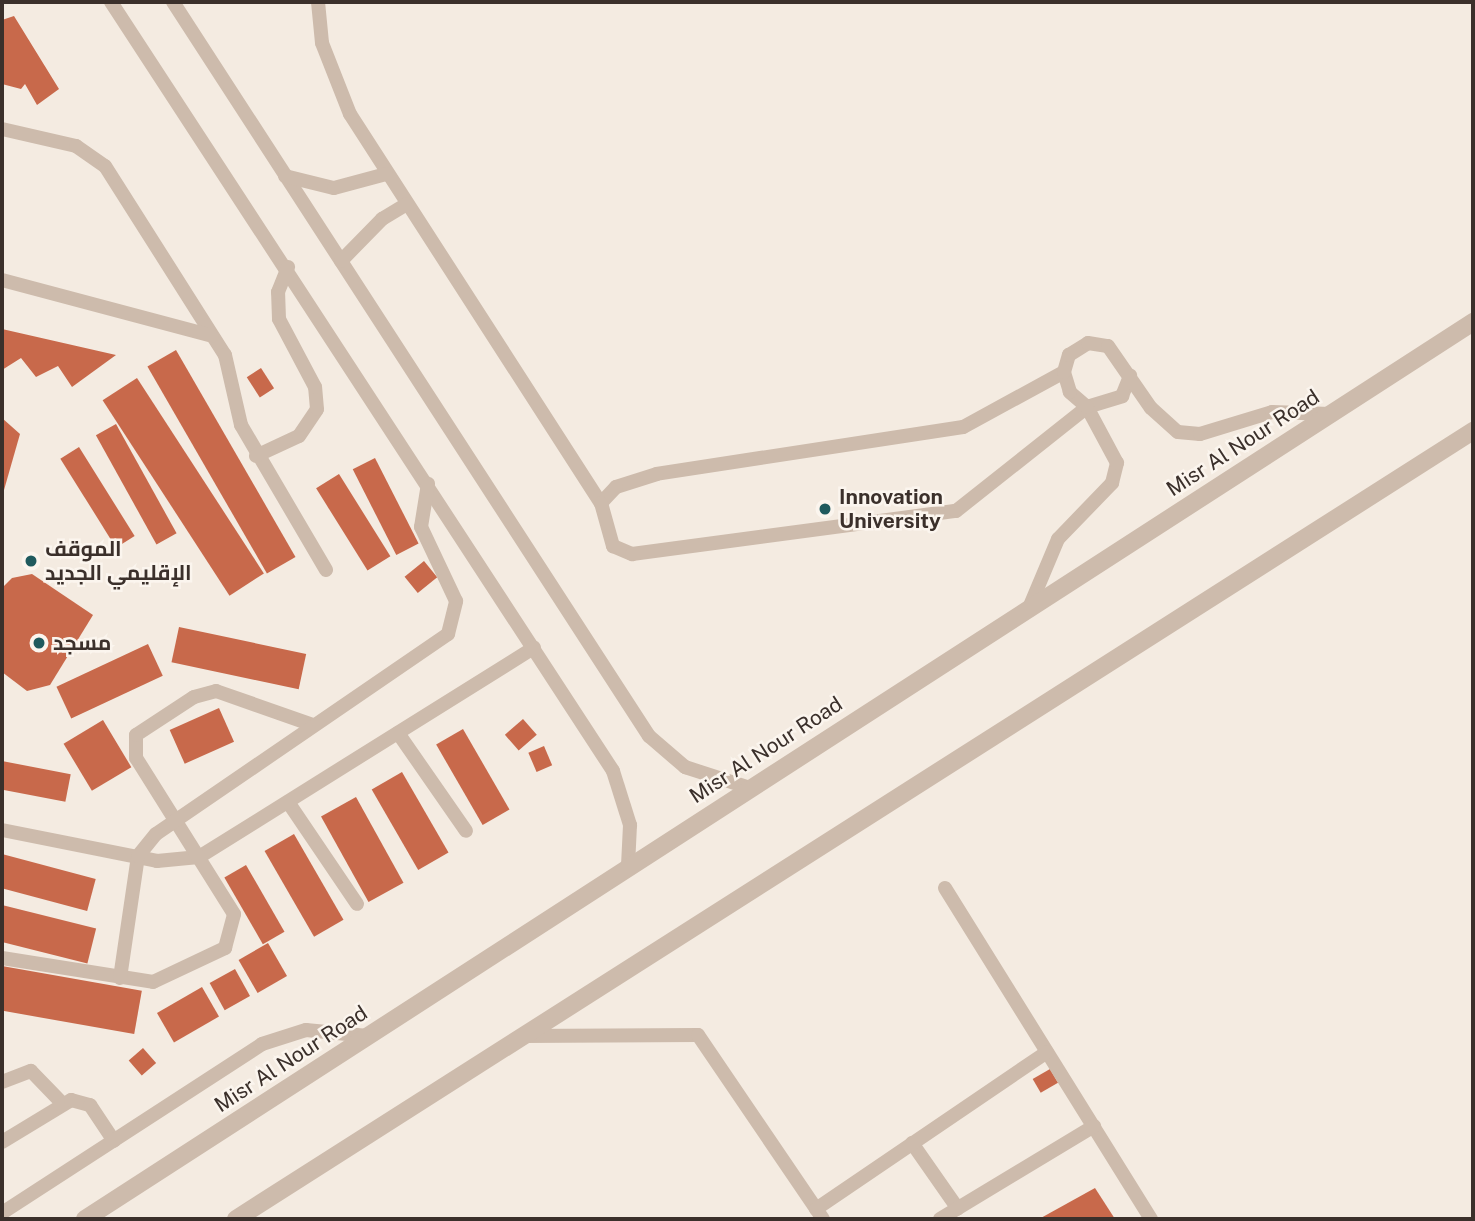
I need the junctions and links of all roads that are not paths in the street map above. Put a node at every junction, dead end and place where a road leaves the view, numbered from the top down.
1 (111, 2) edge
2 (173, 2) edge
3 (318, 2) edge
4 (2, 128) edge
5 (386, 174) junction
6 (285, 176) junction
7 (407, 204) junction
8 (341, 261) junction
9 (288, 267) junction
10 (2, 280) edge
11 (1473, 322) edge
12 (212, 336) junction
13 (1064, 372) junction
14 (1130, 376) junction
15 (1087, 407) junction
16 (1330, 414) junction
17 (1473, 432) edge
18 (257, 456) junction
19 (428, 484) junction
20 (601, 503) junction
21 (326, 570) dead end
22 (1029, 608) junction
23 (534, 648) junction
24 (313, 725) junction
25 (398, 733) junction
26 (750, 788) junction
27 (288, 802) junction
28 (174, 816) junction
29 (2, 830) edge
30 (466, 831) dead end
31 (138, 856) junction
32 (199, 857) junction
33 (628, 866) junction
34 (945, 888) dead end
35 (357, 904) dead end
36 (2, 958) edge
37 (120, 978) junction
38 (368, 1036) junction
39 (518, 1036) junction
40 (1047, 1052) junction
41 (2, 1082) edge
42 (62, 1103) junction
43 (1094, 1126) junction
44 (114, 1141) junction
45 (2, 1142) edge
46 (912, 1143) junction
47 (958, 1209) junction
48 (2, 1213) edge
49 (819, 1214) edge
50 (85, 1219) edge
51 (236, 1219) edge
52 (940, 1219) edge
53 (1151, 1219) edge

1 - 9 lane
2 - 6 lane
3 - 5 lane
4 - 12 lane
5 - 6 lane
5 - 7 lane
6 - 8 lane
7 - 8 lane
7 - 20 lane
8 - 26 lane
9 - 18 lane
9 - 19 lane
10 - 12 lane
11 - 16 street, Misr Al Nour Road
12 - 18 lane
13 - 14 lane
13 - 15 lane
13 - 20 lane
14 - 15 lane
14 - 16 lane
15 - 20 lane
15 - 22 lane
16 - 22 street, Misr Al Nour Road
17 - 39 street
18 - 21 lane
19 - 23 lane
19 - 24 lane
22 - 26 street, Misr Al Nour Road
23 - 25 lane
23 - 33 lane
24 - 28 lane
24 - 28 lane
25 - 27 lane
25 - 30 lane
26 - 33 street, Misr Al Nour Road
27 - 32 lane
27 - 35 lane
28 - 31 lane
28 - 32 lane
29 - 31 lane
31 - 32 lane
31 - 37 lane
32 - 37 lane
33 - 38 street, Misr Al Nour Road
34 - 40 lane
36 - 37 lane
38 - 44 lane
38 - 50 street, Misr Al Nour Road
39 - 49 lane
39 - 51 street
40 - 43 lane
40 - 46 lane
41 - 42 lane
42 - 44 lane
42 - 45 lane
43 - 47 lane
43 - 53 lane
44 - 48 lane
46 - 47 lane
46 - 49 lane
47 - 52 lane

